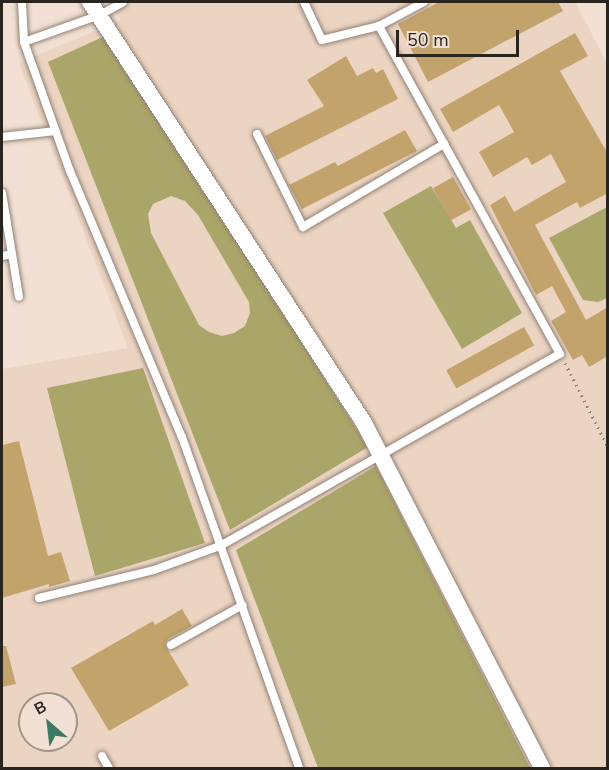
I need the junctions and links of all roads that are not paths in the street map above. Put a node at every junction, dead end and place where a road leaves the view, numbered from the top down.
1 (22, 2) edge
2 (123, 2) edge
3 (304, 2) edge
4 (424, 2) edge
5 (95, 8) edge
6 (379, 26) junction
7 (24, 42) junction
8 (56, 131) junction
9 (257, 134) dead end
10 (2, 137) edge
11 (444, 144) junction
12 (2, 194) edge
13 (12, 254) junction
14 (2, 256) edge
15 (19, 297) dead end
16 (380, 454) junction
17 (220, 546) junction
18 (39, 598) dead end
19 (243, 605) junction
20 (171, 645) dead end
21 (102, 756) dead end
22 (109, 768) edge
23 (299, 768) edge
24 (542, 768) edge

1 - 7 lane
2 - 5 lane
3 - 6 lane
4 - 6 lane
5 - 7 lane
5 - 16 street
6 - 11 lane
7 - 8 lane
8 - 10 lane
8 - 17 lane
9 - 11 lane
11 - 16 lane
12 - 13 lane
13 - 14 lane
13 - 15 lane
16 - 17 lane
16 - 24 street
17 - 18 lane
17 - 19 lane
19 - 20 lane
19 - 23 lane
21 - 22 lane

